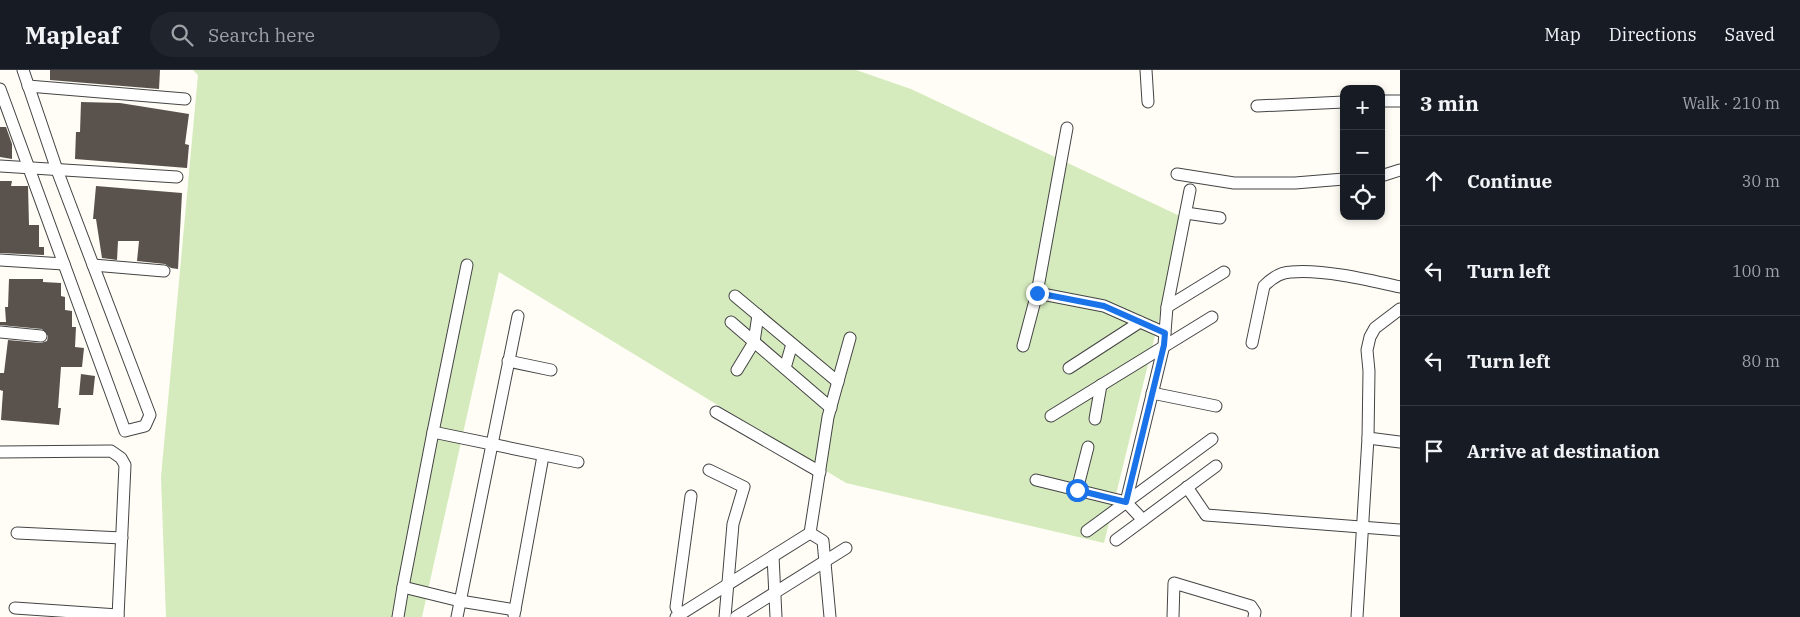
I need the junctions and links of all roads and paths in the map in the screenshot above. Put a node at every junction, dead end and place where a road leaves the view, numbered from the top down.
1 (23, 70) edge
2 (1146, 70) edge
3 (28, 86) junction
4 (0, 89) edge
5 (185, 99) dead end
6 (1385, 101) edge
7 (1400, 101) edge
8 (1148, 102) dead end
9 (1340, 102) edge
10 (1257, 106) dead end
11 (1067, 128) dead end
12 (0, 166) edge
13 (30, 166) junction
14 (57, 170) junction
15 (1400, 170) edge
16 (1178, 174) dead end
17 (1384, 175) edge
18 (177, 177) dead end
19 (1340, 179) edge
20 (1190, 190) dead end
21 (1186, 213) junction
22 (1220, 218) dead end
23 (0, 260) edge
24 (64, 264) junction
25 (93, 265) junction
26 (467, 265) dead end
27 (164, 271) dead end
28 (1224, 272) dead end
29 (1400, 287) edge
30 (1037, 293) junction
31 (735, 296) dead end
32 (1167, 307) junction
33 (1400, 309) edge
34 (758, 315) junction
35 (518, 316) dead end
36 (1212, 317) dead end
37 (730, 322) dead end
38 (1140, 322) junction
39 (0, 332) edge
40 (1165, 333) junction
41 (41, 336) dead end
42 (850, 338) dead end
43 (754, 342) junction
44 (1252, 343) dead end
45 (792, 344) junction
46 (1164, 345) junction
47 (1023, 346) dead end
48 (508, 361) junction
49 (785, 368) junction
50 (1069, 368) dead end
51 (551, 370) dead end
52 (737, 370) dead end
53 (838, 382) junction
54 (1101, 385) junction
55 (1152, 393) junction
56 (1216, 406) dead end
57 (831, 408) junction
58 (716, 412) dead end
59 (1051, 416) dead end
60 (1095, 419) dead end
61 (433, 432) junction
62 (1368, 438) junction
63 (1212, 439) dead end
64 (1400, 442) edge
65 (492, 443) junction
66 (1088, 447) dead end
67 (0, 452) edge
68 (543, 456) junction
69 (578, 462) dead end
70 (1216, 466) dead end
71 (709, 470) dead end
72 (820, 472) junction
73 (1036, 480) dead end
74 (1187, 487) junction
75 (1077, 490) junction
76 (691, 496) dead end
77 (1126, 502) junction
78 (1143, 520) junction
79 (1362, 526) junction
80 (1400, 530) edge
81 (1087, 531) dead end
82 (810, 532) junction
83 (17, 533) dead end
84 (122, 538) junction
85 (1116, 540) dead end
86 (846, 548) dead end
87 (773, 556) junction
88 (826, 561) junction
89 (729, 584) junction
90 (403, 587) junction
91 (775, 593) junction
92 (460, 601) junction
93 (15, 608) dead end
94 (514, 613) edge
95 (118, 616) edge
96 (678, 616) edge
97 (398, 617) edge
98 (456, 617) edge
99 (724, 617) edge
100 (736, 617) edge
101 (776, 617) edge
102 (830, 617) edge
103 (1173, 617) edge
104 (1254, 617) edge
105 (1357, 617) edge

1 - 3 street
2 - 8 street
3 - 5 street
3 - 14 street
4 - 13 street
6 - 7 street
9 - 10 street
11 - 30 street
12 - 13 street
13 - 14 street
13 - 24 street
14 - 18 street
14 - 25 street
15 - 17 street
16 - 19 street
20 - 21 street
21 - 22 street
21 - 32 street
23 - 24 street
24 - 25 street
25 - 27 street
26 - 61 street
28 - 32 street
29 - 44 street
30 - 38 street
30 - 47 street
31 - 34 street
32 - 40 street
33 - 62 street
34 - 43 street
34 - 45 street
35 - 48 street
36 - 46 street
37 - 43 street
38 - 40 street
38 - 50 street
39 - 41 street
40 - 46 street
42 - 53 street
43 - 49 street
43 - 52 street
45 - 49 street
45 - 53 street
46 - 54 street
46 - 55 street
48 - 51 street
48 - 65 street
49 - 57 street
53 - 57 street
54 - 59 street
54 - 60 street
55 - 56 street
55 - 77 street
57 - 72 street
58 - 72 street
61 - 65 street
61 - 90 street
62 - 64 street
62 - 79 street
63 - 77 street
65 - 68 street
65 - 92 street
66 - 75 street
67 - 84 street
68 - 69 street
68 - 94 street
70 - 74 street
71 - 89 street
72 - 82 street
73 - 75 street
74 - 78 street
74 - 79 street
75 - 77 street
76 - 96 street
77 - 78 street
77 - 81 street
78 - 85 street
79 - 80 street
79 - 105 street
82 - 87 street
82 - 88 street
83 - 84 street
84 - 95 street
86 - 88 street
87 - 89 street
87 - 91 street
88 - 91 street
88 - 102 street
89 - 96 street
89 - 99 street
90 - 92 street
90 - 97 street
91 - 100 street
91 - 101 street
92 - 94 street
92 - 98 street
93 - 95 street
103 - 104 street

